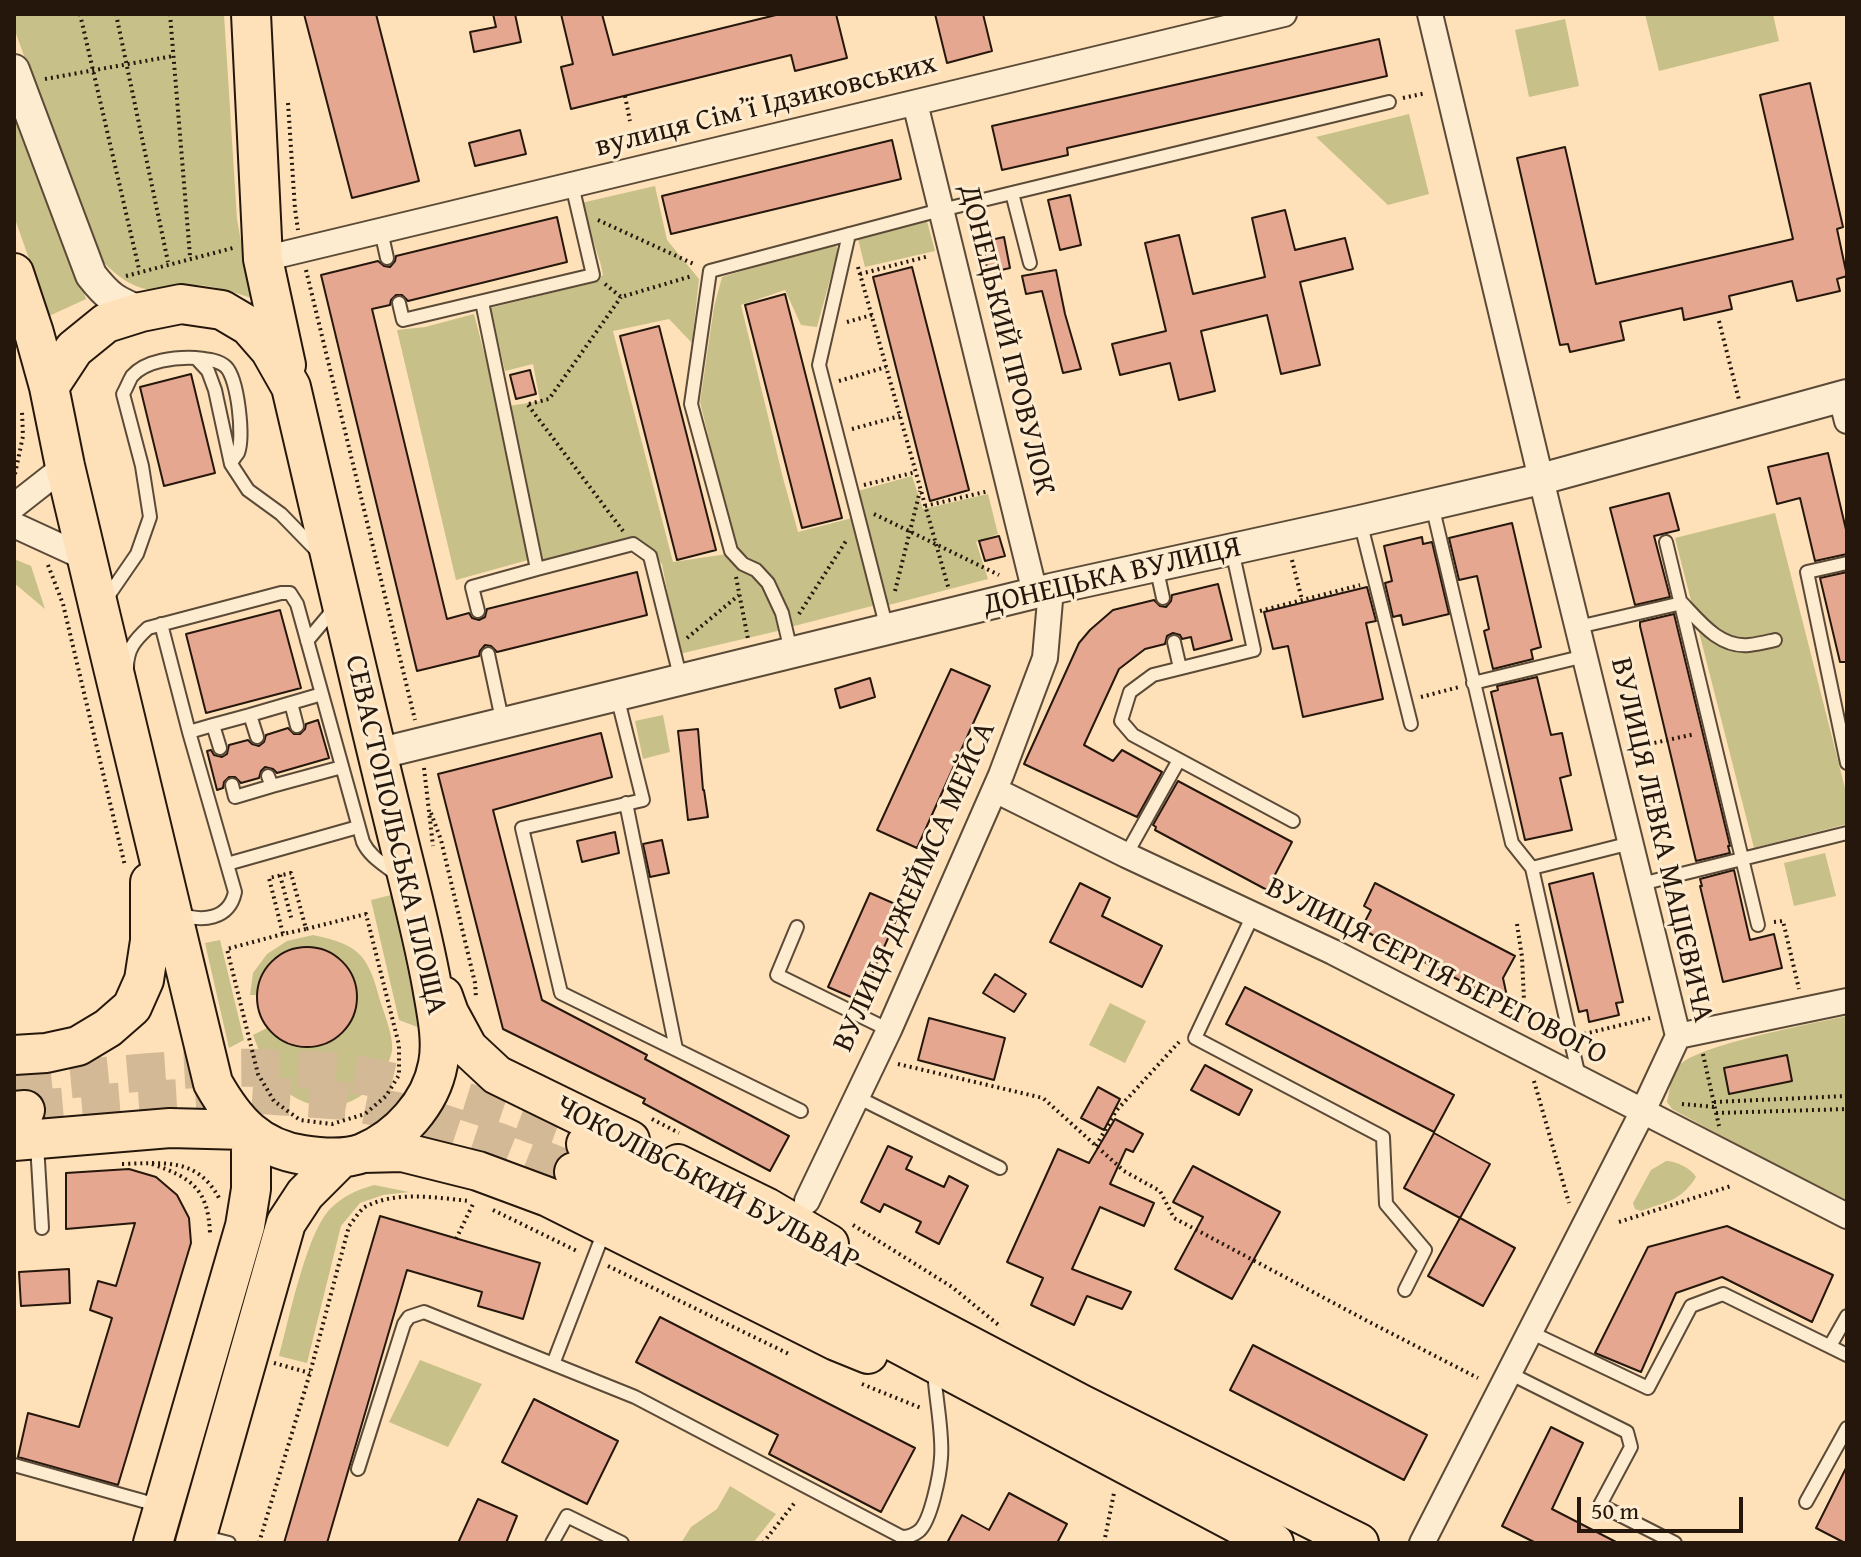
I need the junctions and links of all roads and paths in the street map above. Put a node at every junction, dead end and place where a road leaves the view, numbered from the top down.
1 (80, 14) edge
2 (116, 14) edge
3 (170, 14) edge
4 (251, 14) edge
5 (1284, 14) edge
6 (1430, 14) edge
7 (173, 56) junction
8 (127, 64) junction
9 (93, 71) junction
10 (26, 75) edge
11 (287, 89) dead end
12 (1427, 92) dead end
13 (625, 96) dead end
14 (1389, 102) joint
15 (915, 103) junction
16 (630, 121) dead end
17 (572, 185) junction
18 (1012, 193) junction
19 (942, 210) junction
20 (578, 211) junction
21 (381, 231) junction
22 (849, 234) junction
23 (301, 250) junction
24 (939, 253) dead end
25 (190, 256) dead end
26 (387, 258) dead end
27 (263, 259) junction
28 (168, 262) dead end
29 (1030, 263) dead end
30 (139, 269) dead end
31 (710, 271) junction
32 (14, 273) edge
33 (860, 274) junction
34 (593, 275) junction
35 (621, 297) junction
36 (482, 302) junction
37 (399, 303) dead end
38 (141, 312) junction
39 (872, 315) junction
40 (1719, 321) dead end
41 (827, 327) junction
42 (196, 358) junction
43 (886, 367) junction
44 (824, 385) junction
45 (49, 387) junction
46 (291, 387) junction
47 (1739, 403) dead end
48 (1845, 404) edge
49 (528, 405) junction
50 (505, 412) junction
51 (900, 416) junction
52 (836, 433) junction
53 (231, 464) junction
54 (65, 466) junction
55 (916, 472) junction
56 (1541, 479) junction
57 (850, 488) junction
58 (920, 488) junction
59 (996, 489) dead end
60 (855, 505) junction
61 (1432, 505) junction
62 (14, 506) edge
63 (925, 506) junction
64 (859, 521) junction
65 (1360, 521) junction
66 (14, 525) edge
67 (910, 531) junction
68 (1666, 542) dead end
69 (936, 543) junction
70 (633, 544) junction
71 (1232, 549) junction
72 (731, 551) junction
73 (1290, 554) dead end
74 (46, 558) dead end
75 (88, 559) junction
76 (1847, 563) edge
77 (1156, 566) junction
78 (537, 569) junction
79 (1008, 580) dead end
80 (1375, 581) junction
81 (336, 582) junction
82 (894, 591) dead end
83 (1043, 591) junction
84 (950, 593) dead end
85 (740, 595) junction
86 (1163, 598) dead end
87 (1302, 600) junction
88 (1682, 603) junction
89 (99, 609) junction
90 (478, 611) dead end
91 (1246, 614) junction
92 (161, 624) junction
93 (1578, 627) junction
94 (887, 629) junction
95 (1775, 640) dead end
96 (307, 641) junction
97 (1174, 642) dead end
98 (749, 643) dead end
99 (789, 643) junction
100 (673, 649) junction
101 (488, 654) dead end
102 (1585, 656) junction
103 (1180, 668) junction
104 (681, 680) junction
105 (1473, 683) junction
106 (322, 694) junction
107 (617, 696) junction
108 (1406, 701) junction
109 (291, 703) junction
110 (250, 715) junction
111 (503, 724) junction
112 (1411, 724) dead end
113 (213, 725) junction
114 (297, 726) dead end
115 (1713, 731) junction
116 (189, 732) junction
117 (257, 737) dead end
118 (129, 738) junction
119 (421, 743) junction
120 (220, 748) dead end
121 (1631, 748) dead end
122 (359, 760) junction
123 (1179, 760) junction
124 (1847, 763) edge
125 (995, 790) junction
126 (626, 803) junction
127 (210, 804) junction
128 (428, 807) junction
129 (151, 819) junction
130 (1293, 821) dead end
131 (358, 827) junction
132 (1847, 833) edge
133 (1631, 843) junction
134 (433, 847) dead end
135 (1126, 855) junction
136 (1744, 859) junction
137 (227, 864) junction
138 (126, 868) dead end
139 (1532, 868) junction
140 (280, 875) junction
141 (1641, 884) junction
142 (412, 895) junction
143 (171, 907) junction
144 (1253, 915) junction
145 (292, 921) dead end
146 (1517, 924) dead end
147 (1758, 925) joint
148 (797, 927) dead end
149 (306, 929) junction
150 (283, 934) junction
151 (425, 947) junction
152 (1801, 995) dead end
153 (476, 998) dead end
154 (1524, 1000) dead end
155 (1847, 1001) edge
156 (1210, 1007) junction
157 (1650, 1018) dead end
158 (889, 1030) junction
159 (1678, 1036) junction
160 (1570, 1037) junction
161 (676, 1049) junction
162 (1703, 1054) dead end
163 (14, 1055) edge
164 (877, 1055) junction
165 (1579, 1080) junction
166 (1534, 1081) dead end
167 (1847, 1096) edge
168 (857, 1097) junction
169 (1674, 1104) dead end
170 (1715, 1107) junction
171 (1847, 1109) edge
172 (801, 1111) dead end
173 (1643, 1111) junction
174 (22, 1125) edge
175 (1721, 1131) dead end
176 (248, 1132) junction
177 (1096, 1146) junction
178 (352, 1155) junction
179 (580, 1158) tunnel mouth
180 (149, 1163) dead end
181 (161, 1163) dead end
182 (1000, 1168) dead end
183 (212, 1185) dead end
184 (1731, 1186) dead end
185 (807, 1201) dead end
186 (1569, 1203) dead end
187 (489, 1208) dead end
188 (1847, 1216) edge
189 (1619, 1222) dead end
190 (852, 1224) dead end
191 (42, 1228) dead end
192 (456, 1239) dead end
193 (599, 1242) junction
194 (211, 1243) dead end
195 (1405, 1290) dead end
196 (1847, 1316) edge
197 (1007, 1332) dead end
198 (1530, 1332) junction
199 (1830, 1346) junction
200 (1847, 1355) edge
201 (797, 1357) dead end
202 (272, 1363) dead end
203 (553, 1364) junction
204 (310, 1373) junction
205 (1509, 1373) junction
206 (1478, 1378) dead end
207 (853, 1380) dead end
208 (936, 1398) junction
209 (1072, 1418) junction
210 (1847, 1428) edge
211 (14, 1465) edge
212 (358, 1469) dead end
213 (807, 1487) junction
214 (1114, 1493) dead end
215 (1806, 1502) dead end
216 (159, 1525) edge
217 (919, 1531) junction
218 (207, 1540) edge
219 (259, 1543) edge
220 (552, 1543) edge
221 (622, 1543) edge
222 (763, 1543) edge
223 (911, 1543) edge
224 (1104, 1543) edge
225 (1274, 1543) edge
226 (1359, 1543) edge
227 (1422, 1543) edge
228 (1675, 1543) edge

1 - 9 path
2 - 8 path
3 - 7 path
4 - 27 main road
5 - 15 street, вулиця Сімʼї Ідзиковських
6 - 56 street, ВУЛИЦЯ ЛЕВКА МАЦІЄВИЧА
7 - 8 path
7 - 25 path
8 - 9 path
8 - 28 path
9 - 10 path
9 - 30 path
10 - 38 street
11 - 23 path
12 - 14 path
13 - 16 path
14 - 18 lane
15 - 17 street, вулиця Сімʼї Ідзиковських
15 - 19 street, ДОНЕЦЬКИЙ ПРОВУЛОК
17 - 20 lane
17 - 21 street, вулиця Сімʼї Ідзиковських
18 - 19 lane
18 - 29 lane
19 - 22 lane
19 - 83 street, ДОНЕЦЬКИЙ ПРОВУЛОК
20 - 31 path
20 - 34 lane
21 - 23 street, вулиця Сімʼї Ідзиковських
21 - 26 lane
22 - 31 lane
22 - 33 path
22 - 41 lane
23 - 27 street, вулиця Сімʼї Ідзиковських
23 - 119 path
24 - 33 path
27 - 46 main road
31 - 35 path
31 - 72 lane
32 - 45 main road
33 - 39 path
34 - 35 path
34 - 36 lane
35 - 49 path
36 - 37 lane
36 - 50 lane
38 - 45 main road, СЕВАСТОПОЛЬСЬКА ПЛОЩА
38 - 46 main road, СЕВАСТОПОЛЬСЬКА ПЛОЩА
39 - 41 path
39 - 43 path
40 - 47 path
41 - 44 lane
42 - 53 lane
42 - 53 lane
42 - 89 lane
43 - 44 path
43 - 51 path
44 - 52 lane
45 - 54 main road
46 - 81 main road, СЕВАСТОПОЛЬСЬКА ПЛОЩА
48 - 56 street, ДОНЕЦЬКА ВУЛИЦЯ
49 - 50 path
49 - 70 path
50 - 78 lane
51 - 52 path
51 - 55 path
52 - 57 lane
53 - 81 lane
54 - 62 street
54 - 75 main road
55 - 57 path
55 - 58 path
56 - 61 street, ДОНЕЦЬКА ВУЛИЦЯ
56 - 93 street, ВУЛИЦЯ ЛЕВКА МАЦІЄВИЧА
57 - 60 lane
58 - 63 path
58 - 67 path
59 - 63 path
60 - 64 lane
60 - 67 path
61 - 65 street, ДОНЕЦЬКА ВУЛИЦЯ
61 - 105 lane
63 - 69 path
64 - 94 lane
64 - 99 path
65 - 71 street, ДОНЕЦЬКА ВУЛИЦЯ
65 - 80 lane
66 - 75 street
67 - 69 path
67 - 82 path
68 - 88 lane
69 - 79 path
69 - 84 path
70 - 78 lane
70 - 100 lane
71 - 77 street, ДОНЕЦЬКА ВУЛИЦЯ
71 - 91 lane
72 - 85 path
72 - 99 lane
73 - 87 path
74 - 138 path
75 - 89 main road
76 - 124 lane
77 - 83 street, ДОНЕЦЬКА ВУЛИЦЯ
77 - 86 lane
78 - 90 lane
80 - 87 path
80 - 108 lane
81 - 96 lane
81 - 122 main road, СЕВАСТОПОЛЬСЬКА ПЛОЩА
83 - 94 street, ДОНЕЦЬКА ВУЛИЦЯ
83 - 125 street, ВУЛИЦЯ ДЖЕЙМСА МЕЙСА
85 - 98 path
85 - 100 path
87 - 91 path
88 - 93 lane
88 - 95 lane
88 - 115 lane
89 - 118 main road
91 - 103 lane
92 - 96 lane
92 - 116 lane
92 - 118 lane
93 - 102 street, ВУЛИЦЯ ЛЕВКА МАЦІЄВИЧА
94 - 99 street, ДОНЕЦЬКА ВУЛИЦЯ
96 - 106 lane
97 - 103 lane
99 - 104 street, ДОНЕЦЬКА ВУЛИЦЯ
100 - 104 lane
101 - 111 lane
102 - 105 lane
102 - 133 street, ВУЛИЦЯ ЛЕВКА МАЦІЄВИЧА
103 - 123 lane
104 - 107 street, ДОНЕЦЬКА ВУЛИЦЯ
105 - 108 path
105 - 139 lane
106 - 109 lane
106 - 122 lane
107 - 111 street, ДОНЕЦЬКА ВУЛИЦЯ
107 - 126 lane
108 - 112 lane
109 - 110 lane
109 - 114 lane
110 - 113 lane
110 - 117 lane
111 - 119 street, ДОНЕЦЬКА ВУЛИЦЯ
113 - 116 lane
113 - 120 lane
115 - 121 path
115 - 136 lane
116 - 127 lane
118 - 129 main road
119 - 122 street, ДОНЕЦЬКА ВУЛИЦЯ
119 - 128 path
122 - 127 lane
122 - 131 lane
122 - 142 main road, СЕВАСТОПОЛЬСЬКА ПЛОЩА
123 - 130 lane
123 - 135 lane
125 - 135 street, ВУЛИЦЯ СЕРГІЯ БЕРЕГОВОГО
125 - 158 street, ВУЛИЦЯ ДЖЕЙМСА МЕЙСА
126 - 161 lane
126 - 161 lane
127 - 137 lane
128 - 134 path
128 - 153 path
129 - 143 main road
129 - 163 main road
131 - 137 lane
131 - 142 lane
132 - 136 lane
133 - 139 lane
133 - 141 street, ВУЛИЦЯ ЛЕВКА МАЦІЄВИЧА
135 - 144 street, ВУЛИЦЯ СЕРГІЯ БЕРЕГОВОГО
136 - 141 lane
136 - 147 lane
137 - 143 lane
139 - 160 lane
140 - 145 path
140 - 149 path
140 - 150 path
141 - 159 street, ВУЛИЦЯ ЛЕВКА МАЦІЄВИЧА
142 - 151 main road, СЕВАСТОПОЛЬСЬКА ПЛОЩА
143 - 176 main road
144 - 156 lane
144 - 165 street, ВУЛИЦЯ СЕРГІЯ БЕРЕГОВОГО
146 - 154 path
147 - 152 path
148 - 158 lane
149 - 150 path
149 - 150 path
151 - 178 main road, СЕВАСТОПОЛЬСЬКА ПЛОЩА
151 - 209 main road, ЧОКОЛІВСЬКИЙ БУЛЬВАР
155 - 159 street
156 - 177 path
156 - 195 lane
157 - 160 path
158 - 164 street, ВУЛИЦЯ ДЖЕЙМСА МЕЙСА
159 - 173 street, ВУЛИЦЯ ЛЕВКА МАЦІЄВИЧА
160 - 165 lane
161 - 172 lane
162 - 170 path
164 - 168 street, ВУЛИЦЯ ДЖЕЙМСА МЕЙСА
164 - 177 path
165 - 173 street, ВУЛИЦЯ СЕРГІЯ БЕРЕГОВОГО
166 - 186 path
167 - 170 path
168 - 182 lane
168 - 185 street, ВУЛИЦЯ ДЖЕЙМСА МЕЙСА
169 - 170 path
170 - 171 path
170 - 175 path
173 - 188 street, ВУЛИЦЯ СЕРГІЯ БЕРЕГОВОГО
173 - 198 street, ВУЛИЦЯ ЛЕВКА МАЦІЄВИЧА
174 - 176 main road
174 - 191 lane
176 - 178 main road
176 - 216 main road
177 - 206 path
178 - 193 main road, ЧОКОЛІВСЬКИЙ БУЛЬВАР
178 - 218 main road, СЕВАСТОПОЛЬСЬКА ПЛОЩА
179 - 209 main road, ЧОКОЛІВСЬКИЙ БУЛЬВАР
180 - 194 path
181 - 183 path
184 - 189 path
187 - 193 path
190 - 197 path
192 - 204 path
193 - 201 path
193 - 203 lane
193 - 208 main road, ЧОКОЛІВСЬКИЙ БУЛЬВАР
196 - 199 lane
198 - 199 lane
198 - 205 street, ВУЛИЦЯ ЛЕВКА МАЦІЄВИЧА
199 - 200 lane
202 - 204 path
203 - 212 lane
203 - 213 lane
204 - 219 path
205 - 227 street, ВУЛИЦЯ ЛЕВКА МАЦІЄВИЧА
205 - 228 lane
207 - 208 path
208 - 209 main road, ЧОКОЛІВСЬКИЙ БУЛЬВАР
208 - 217 lane
209 - 225 main road, ЧОКОЛІВСЬКИЙ БУЛЬВАР
209 - 226 main road, ЧОКОЛІВСЬКИЙ БУЛЬВАР
210 - 215 lane
211 - 216 lane
213 - 217 lane
213 - 222 path
214 - 224 path
217 - 223 lane
220 - 221 lane

